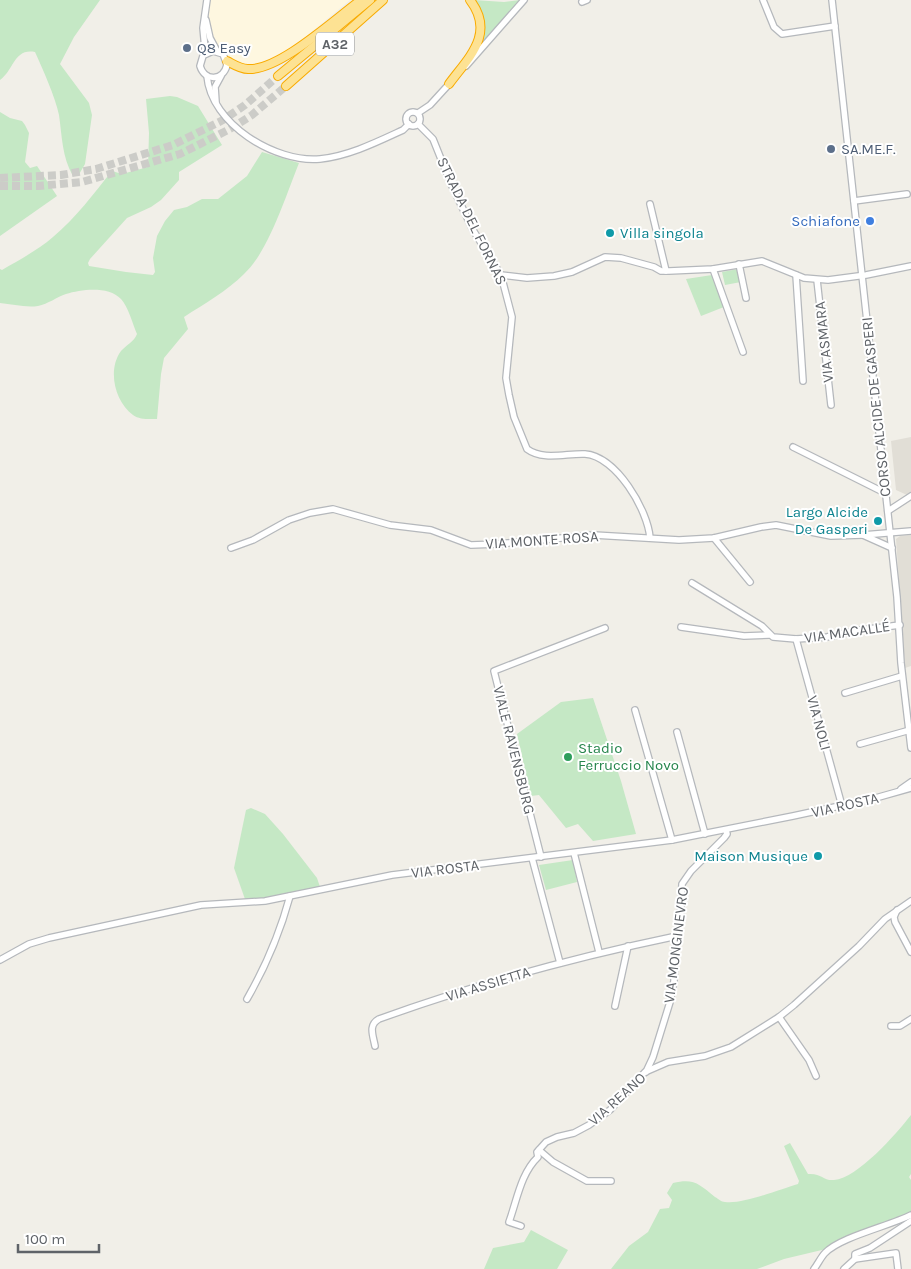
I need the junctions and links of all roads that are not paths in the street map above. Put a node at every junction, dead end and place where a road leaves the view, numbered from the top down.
1 (207, 0) edge
2 (361, 0) edge
3 (370, 0) edge
4 (383, 0) edge
5 (391, 0) edge
6 (470, 0) edge
7 (524, 0) edge
8 (764, 0) edge
9 (832, 0) edge
10 (206, 20) junction
11 (835, 26) junction
12 (329, 49) junction
13 (216, 51) junction
14 (204, 55) junction
15 (227, 61) junction
16 (207, 76) junction
17 (221, 76) junction
18 (278, 76) tunnel mouth
19 (449, 84) junction
20 (286, 86) tunnel mouth
21 (216, 102) junction
22 (418, 113) junction
23 (409, 124) junction
24 (418, 124) junction
25 (907, 194) dead end
26 (854, 201) junction
27 (650, 204) dead end
28 (739, 264) junction
29 (911, 266) edge
30 (713, 269) junction
31 (666, 271) junction
32 (501, 275) junction
33 (796, 275) junction
34 (862, 276) junction
35 (817, 280) junction
36 (746, 298) dead end
37 (743, 352) dead end
38 (802, 381) dead end
39 (831, 405) dead end
40 (793, 447) dead end
41 (885, 493) junction
42 (911, 496) edge
43 (888, 510) junction
44 (911, 530) edge
45 (890, 532) junction
46 (863, 535) junction
47 (650, 538) junction
48 (714, 538) junction
49 (232, 548) dead end
50 (892, 548) junction
51 (750, 582) dead end
52 (692, 584) dead end
53 (900, 626) junction
54 (681, 627) dead end
55 (605, 628) dead end
56 (768, 634) junction
57 (796, 639) junction
58 (902, 676) junction
59 (845, 693) dead end
60 (635, 710) dead end
61 (677, 732) dead end
62 (910, 732) edge
63 (860, 744) dead end
64 (911, 748) edge
65 (911, 782) edge
66 (911, 788) edge
67 (895, 793) junction
68 (842, 806) junction
69 (726, 830) junction
70 (705, 834) junction
71 (672, 840) junction
72 (574, 853) junction
73 (541, 857) junction
74 (532, 858) junction
75 (290, 896) junction
76 (911, 901) edge
77 (897, 910) junction
78 (677, 936) junction
79 (628, 946) junction
80 (599, 952) junction
81 (911, 952) edge
82 (0, 960) edge
83 (560, 963) junction
84 (246, 999) dead end
85 (614, 1006) dead end
86 (778, 1017) junction
87 (911, 1019) edge
88 (891, 1026) dead end
89 (375, 1046) dead end
90 (645, 1072) junction
91 (816, 1076) dead end
92 (539, 1150) junction
93 (612, 1181) dead end
94 (911, 1215) edge
95 (911, 1221) edge
96 (521, 1226) dead end
97 (855, 1259) junction
98 (814, 1269) edge
99 (844, 1269) edge
100 (898, 1269) edge

1 - 10 street
2 - 15 highway
3 - 18 highway, A32
4 - 12 highway, A32
5 - 12 highway
6 - 19 highway
7 - 19 street
8 - 11 street
9 - 11 street, CORSO ALCIDE DE GASPERI
10 - 13 street
10 - 14 street
11 - 26 street, CORSO ALCIDE DE GASPERI
12 - 20 highway, A32
13 - 14 street
13 - 15 street
14 - 16 street
15 - 17 street
16 - 17 street
16 - 21 street
17 - 21 street
19 - 22 street
21 - 23 street
22 - 23 street
22 - 24 street
23 - 24 street
24 - 32 street, STRADA DEL FORNAS
25 - 26 street
26 - 34 street, CORSO ALCIDE DE GASPERI
27 - 31 street
28 - 30 street
28 - 33 street
28 - 36 street
29 - 34 street
30 - 31 street
30 - 37 street
31 - 32 street
32 - 47 street, STRADA DEL FORNAS
33 - 35 street
33 - 38 street
34 - 35 street
34 - 41 street, CORSO ALCIDE DE GASPERI
35 - 39 street, VIA ASMARA
40 - 41 street
41 - 43 street, CORSO ALCIDE DE GASPERI
42 - 43 street
43 - 45 street, CORSO ALCIDE DE GASPERI
44 - 45 street
45 - 46 street
45 - 50 street, CORSO ALCIDE DE GASPERI
46 - 48 street, VIA MONTE ROSA
46 - 50 street
47 - 48 street, VIA MONTE ROSA
47 - 49 street, VIA MONTE ROSA
48 - 51 street
50 - 53 street, CORSO ALCIDE DE GASPERI
52 - 56 street, VIA MACALLÉ
53 - 57 street, VIA MACALLÉ
53 - 58 street, CORSO ALCIDE DE GASPERI
54 - 56 street
55 - 73 street, VIALE RAVENSBURG
56 - 57 street, VIA MACALLÉ
57 - 68 street, VIA NOLI
58 - 59 street
58 - 62 street, CORSO ALCIDE DE GASPERI
60 - 71 street
61 - 70 street
62 - 63 street
62 - 64 street, CORSO ALCIDE DE GASPERI
65 - 67 street, VIA ROSTA
66 - 67 street, VIA ROSTA
67 - 68 street, VIA ROSTA
68 - 69 street, VIA ROSTA
69 - 70 street, VIA ROSTA
69 - 78 street, VIA MONGINEVRO
70 - 71 street, VIA ROSTA
71 - 72 street, VIA ROSTA
72 - 73 street, VIA ROSTA
72 - 80 street
73 - 74 street, VIA ROSTA
74 - 75 street, VIA ROSTA
74 - 83 street
75 - 82 street, VIA ROSTA
75 - 84 street
76 - 77 street, VIA REANO
77 - 81 street
77 - 86 street, VIA REANO
78 - 79 street, VIA ASSIETTA
78 - 90 street, VIA MONGINEVRO
79 - 80 street, VIA ASSIETTA
79 - 85 street
80 - 83 street, VIA ASSIETTA
83 - 89 street, VIA ASSIETTA
86 - 90 street, VIA REANO
86 - 91 street
87 - 88 street
90 - 92 street, VIA REANO
92 - 93 street
92 - 96 street, VIA REANO
94 - 98 street
95 - 97 street
97 - 99 street
97 - 100 street

